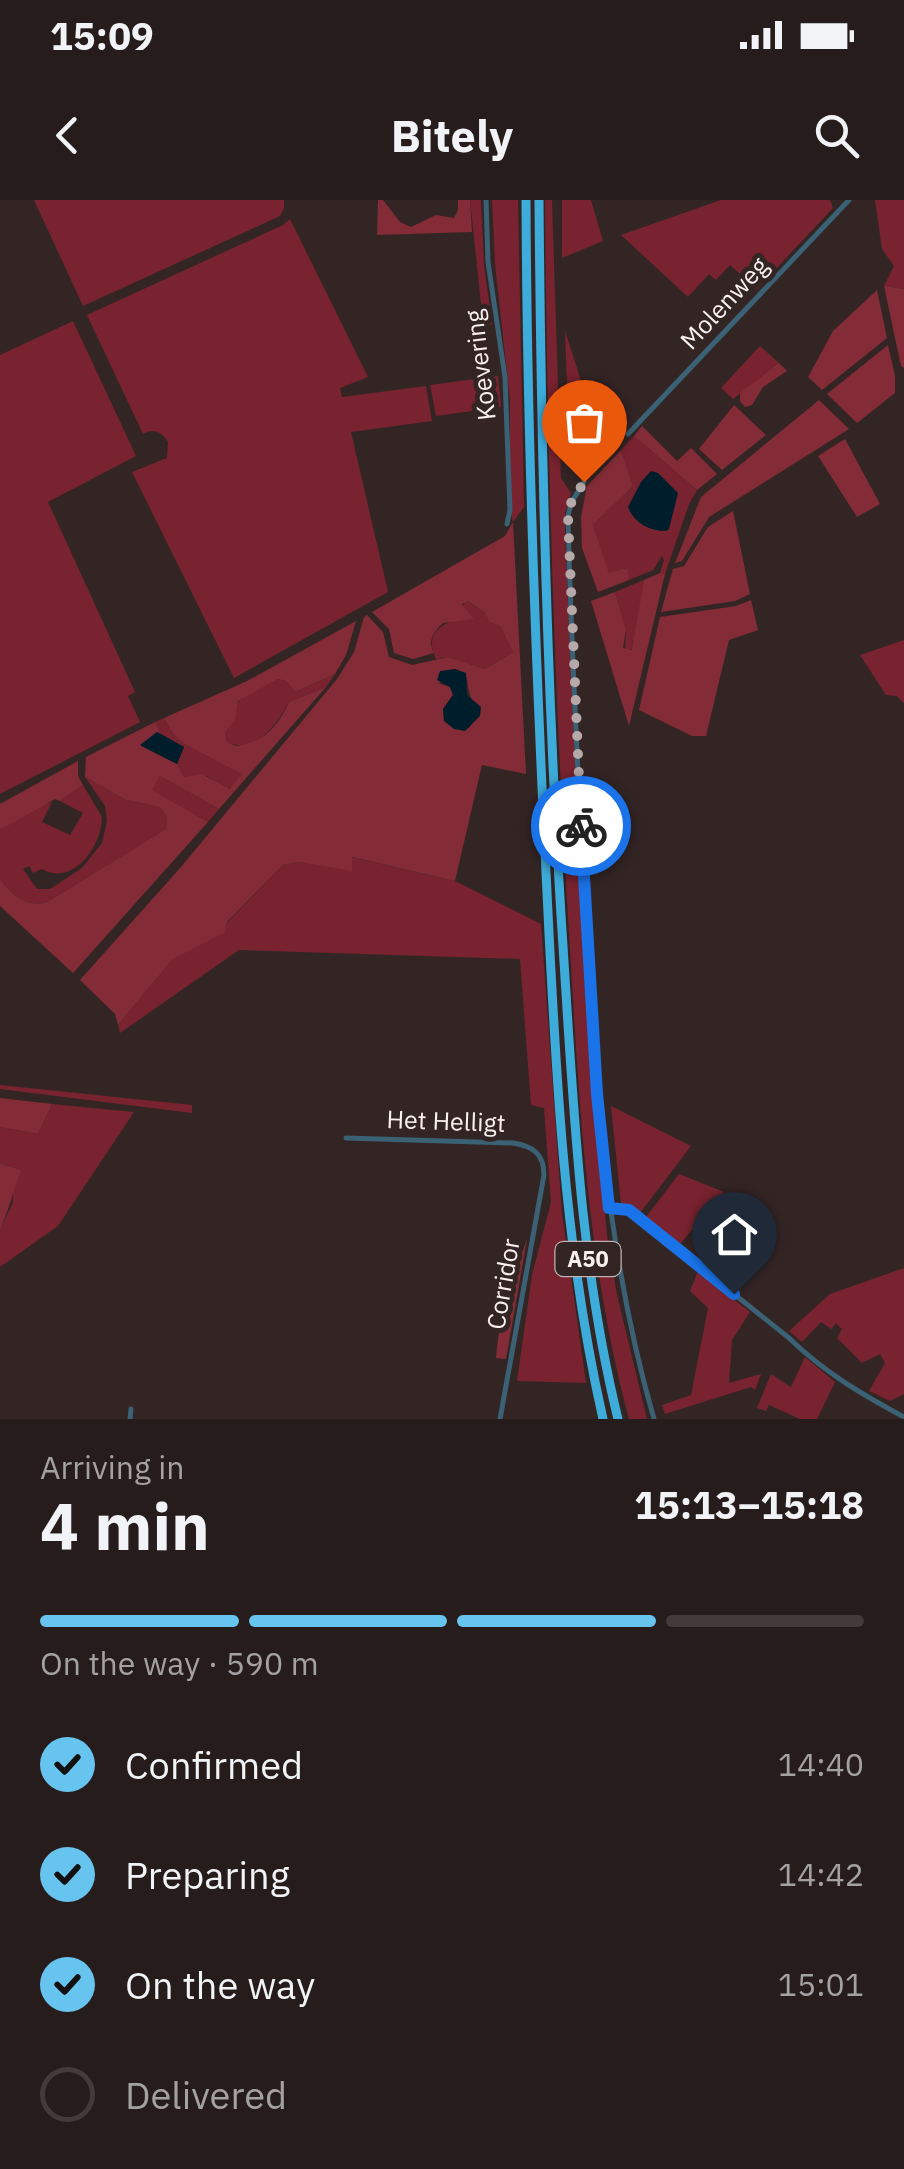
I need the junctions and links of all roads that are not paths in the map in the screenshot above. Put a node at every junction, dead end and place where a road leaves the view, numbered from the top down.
1 (486, 200) edge
2 (526, 200) edge
3 (539, 200) edge
4 (848, 200) edge
5 (628, 434) dead end
6 (584, 482) dead end
7 (508, 524) dead end
8 (346, 1138) dead end
9 (540, 1156) joint
10 (609, 1208) junction
11 (130, 1409) dead end
12 (904, 1417) edge
13 (130, 1419) edge
14 (500, 1419) edge
15 (603, 1419) edge
16 (618, 1419) edge
17 (654, 1419) edge

1 - 7 street, Koevering
2 - 15 highway, A50
3 - 16 highway, A50
4 - 5 street, Molenweg
6 - 10 street
8 - 9 street, Het Helligt
9 - 14 street, Corridor
10 - 12 street
10 - 17 street
11 - 13 street

